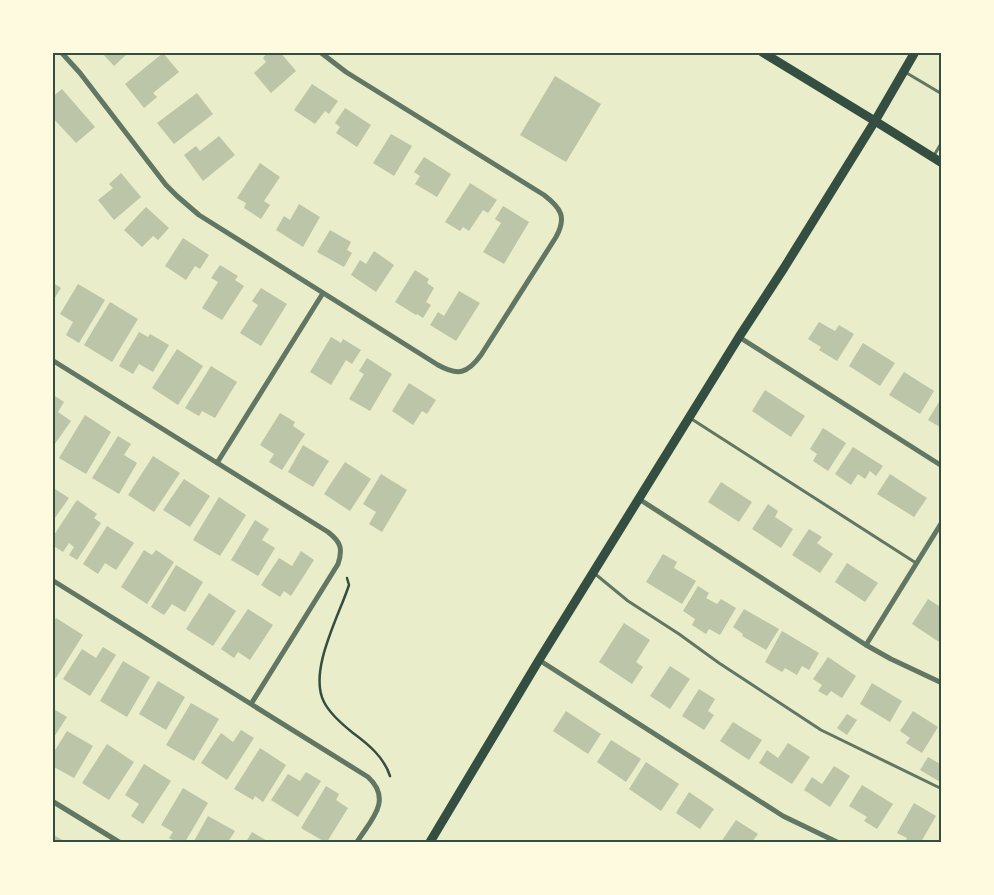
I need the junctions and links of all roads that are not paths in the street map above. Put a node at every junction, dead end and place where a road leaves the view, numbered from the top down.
1 (61, 52) edge
2 (320, 52) edge
3 (762, 52) edge
4 (915, 52) edge
5 (904, 71) junction
6 (942, 94) edge
7 (875, 120) junction
8 (942, 142) edge
9 (932, 158) junction
10 (942, 163) edge
11 (323, 294) junction
12 (740, 337) junction
13 (52, 360) edge
14 (689, 418) junction
15 (217, 463) junction
16 (942, 466) edge
17 (639, 499) junction
18 (942, 522) edge
19 (916, 564) junction
20 (593, 572) junction
21 (52, 580) edge
22 (866, 645) junction
23 (539, 660) junction
24 (942, 683) edge
25 (251, 704) junction
26 (942, 789) edge
27 (52, 801) edge
28 (120, 842) edge
29 (358, 842) edge
30 (430, 842) edge
31 (837, 842) edge

1 - 11 street
2 - 11 street
3 - 7 main road
4 - 5 main road
5 - 6 lane
5 - 7 main road
7 - 9 main road
7 - 12 main road
8 - 9 lane
9 - 10 main road
11 - 15 street
12 - 14 main road
12 - 16 street
13 - 15 street
14 - 17 main road
14 - 19 lane
15 - 25 street
17 - 20 main road
17 - 22 street
18 - 19 street
19 - 22 street
20 - 23 main road
20 - 26 lane
21 - 25 street
22 - 24 street
23 - 30 main road
23 - 31 street
25 - 29 street
27 - 28 street

